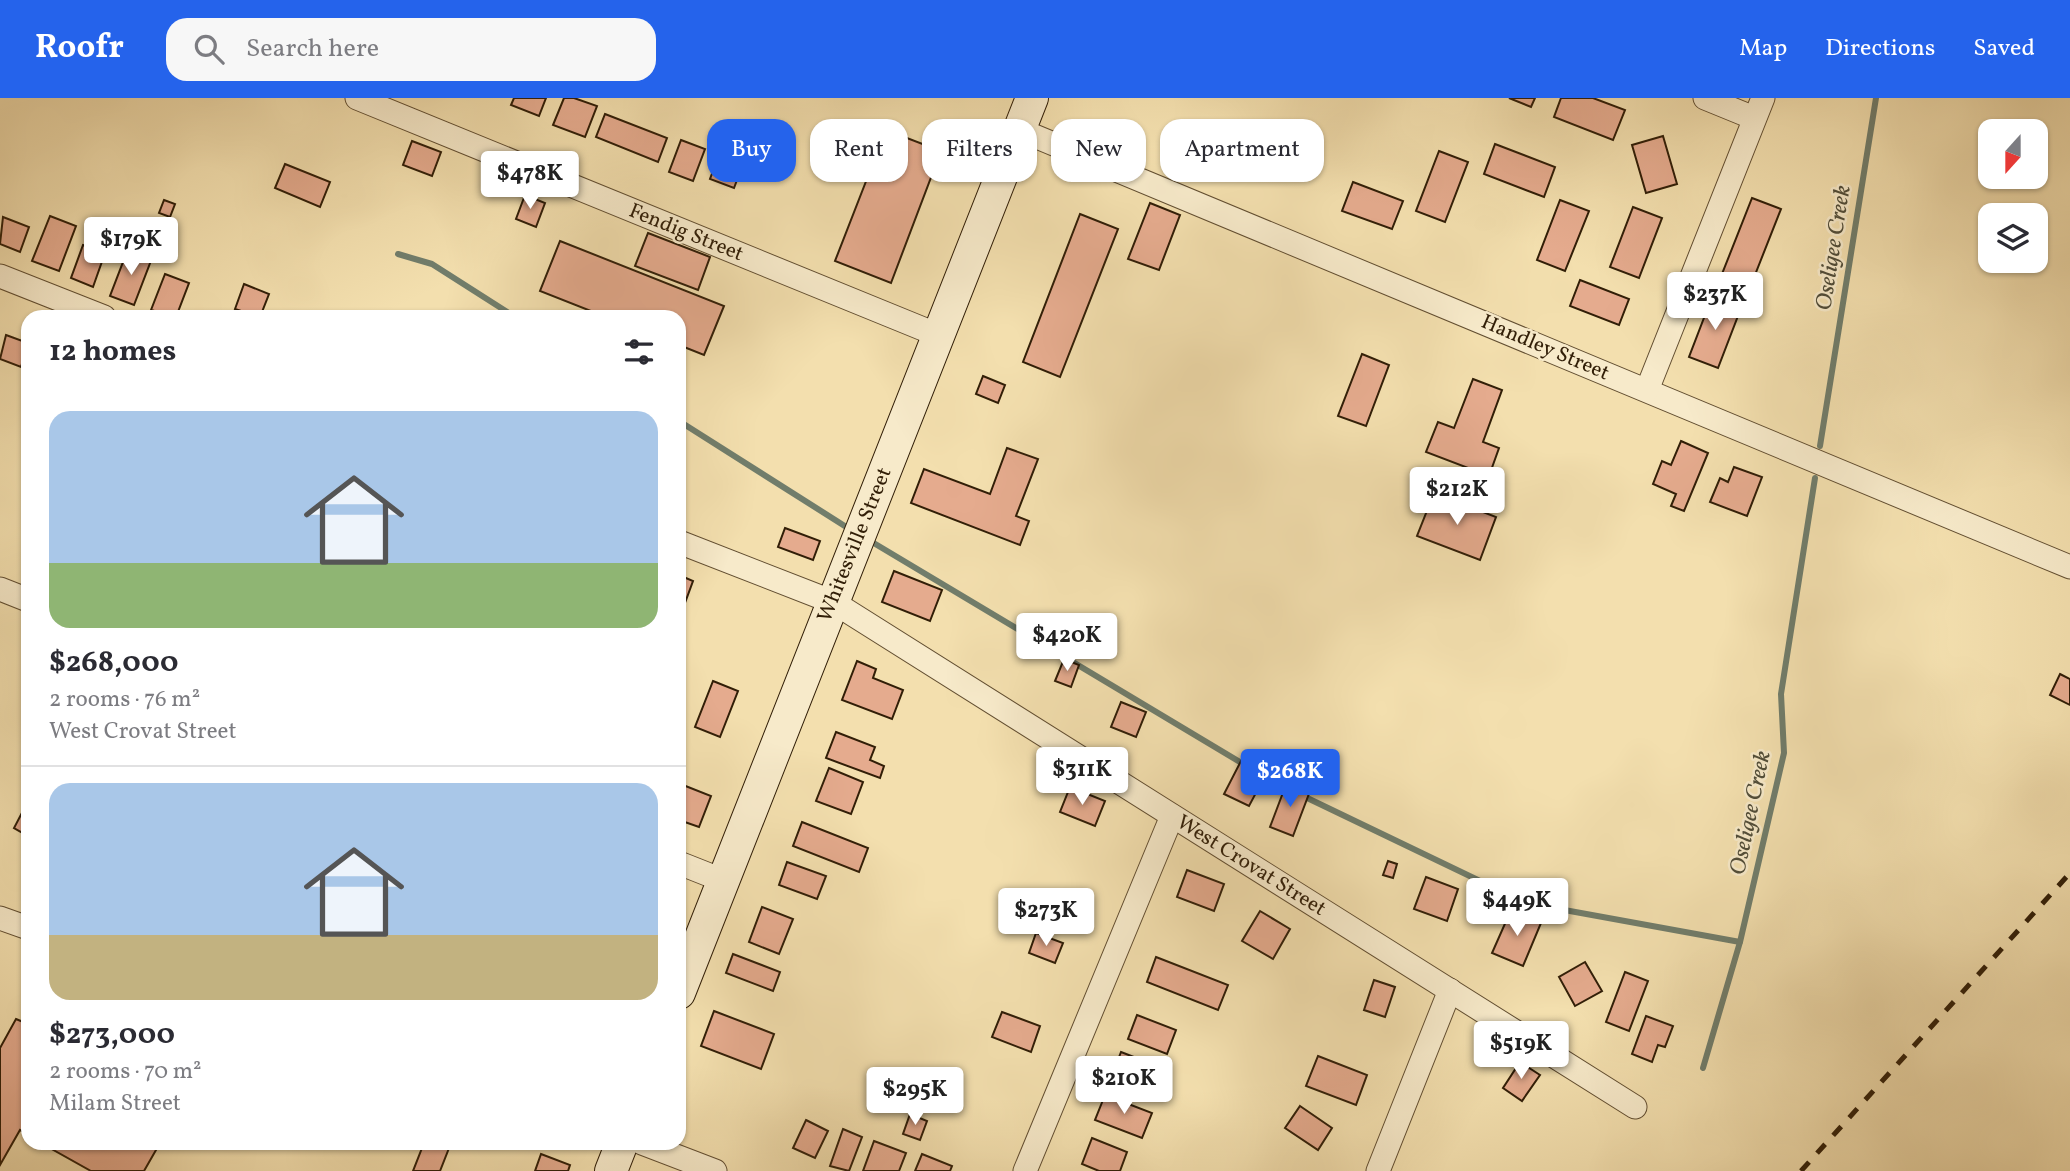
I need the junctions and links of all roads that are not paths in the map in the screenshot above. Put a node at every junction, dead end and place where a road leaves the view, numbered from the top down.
1 (357, 98) edge
2 (1032, 98) edge
3 (1705, 98) edge
4 (1758, 108) edge
5 (1024, 119) edge
6 (1037, 137) edge
7 (999, 182) edge
8 (0, 276) edge
9 (86, 310) edge
10 (938, 335) junction
11 (1647, 390) junction
12 (686, 545) edge
13 (2070, 567) edge
14 (0, 589) edge
15 (21, 597) edge
16 (832, 602) junction
17 (1172, 816) junction
18 (686, 866) edge
19 (722, 880) junction
20 (0, 918) edge
21 (21, 926) edge
22 (686, 975) edge
23 (1450, 990) junction
24 (1635, 1107) dead end
25 (619, 1150) edge
26 (660, 1150) edge
27 (611, 1171) edge
28 (715, 1171) edge
29 (1025, 1171) edge
30 (1378, 1171) edge

1 - 10 street, Fendig Street
2 - 5 main road, Whitesville Street
3 - 4 street
4 - 11 street
6 - 11 street, Handley Street
7 - 10 main road, Whitesville Street
8 - 9 street
10 - 16 main road, Whitesville Street
11 - 13 street, Handley Street
12 - 16 street, West Crovat Street
14 - 15 street
16 - 17 street, West Crovat Street
16 - 19 main road, Whitesville Street
17 - 23 street, West Crovat Street
17 - 29 street
18 - 19 street
19 - 22 main road, Whitesville Street
20 - 21 street
23 - 24 street, West Crovat Street
23 - 30 street
25 - 27 main road
26 - 28 street

